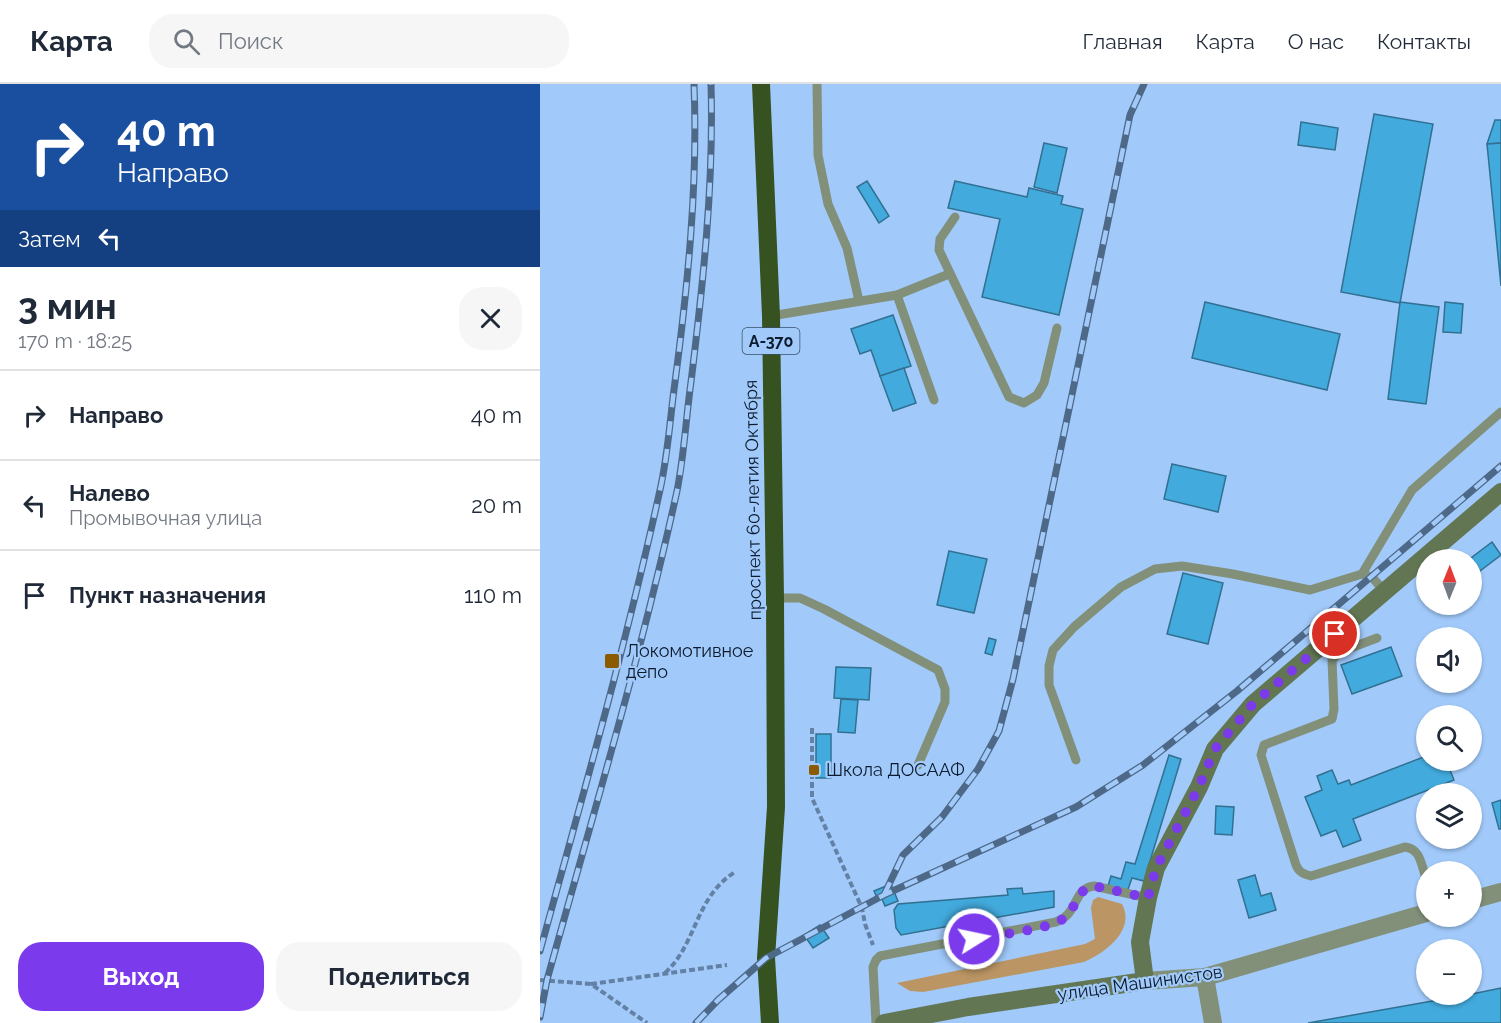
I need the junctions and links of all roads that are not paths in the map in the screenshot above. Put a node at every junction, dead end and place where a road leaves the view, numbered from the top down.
1 (761, 84) edge
2 (818, 84) edge
3 (955, 217) dead end
4 (949, 274) junction
5 (897, 295) junction
6 (859, 301) junction
7 (771, 316) junction
8 (1057, 328) dead end
9 (934, 400) dead end
10 (1501, 412) edge
11 (1501, 492) edge
12 (1362, 574) junction
13 (1384, 591) junction
14 (775, 598) junction
15 (1377, 638) dead end
16 (1076, 760) dead end
17 (918, 765) dead end
18 (1420, 861) edge
19 (1501, 892) edge
20 (1482, 897) edge
21 (1148, 898) junction
22 (1416, 916) edge
23 (1205, 977) junction
24 (1145, 981) junction
25 (770, 1023) edge
26 (876, 1023) edge
27 (884, 1023) edge
28 (1213, 1023) edge

1 - 7 highway, проспект 60-летия Октября / А-370
2 - 6 lane
3 - 4 lane
4 - 5 lane
4 - 8 lane
5 - 6 lane
5 - 9 lane
6 - 7 lane
7 - 14 highway, проспект 60-летия Октября / А-370
10 - 12 lane
11 - 13 street
12 - 13 lane
12 - 16 lane
13 - 21 street
14 - 17 lane
14 - 25 highway, проспект 60-летия Октября / А-370
15 - 18 lane
19 - 20 street
21 - 24 street
21 - 26 lane
22 - 23 street, улица Машинистов
23 - 24 street, улица Машинистов
23 - 28 street
24 - 27 street, улица Машинистов

